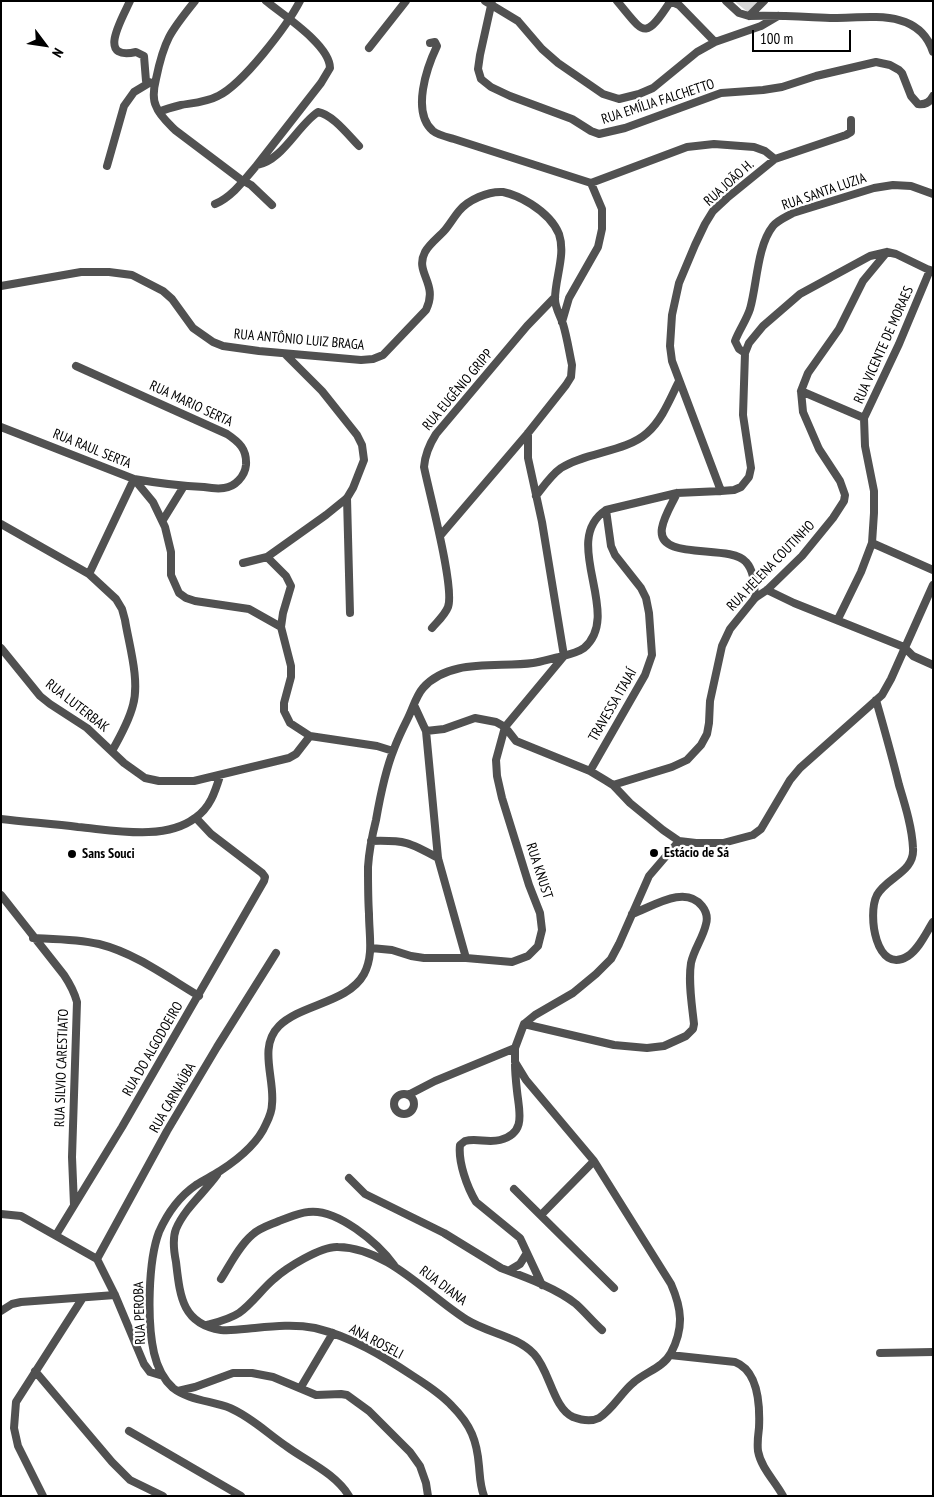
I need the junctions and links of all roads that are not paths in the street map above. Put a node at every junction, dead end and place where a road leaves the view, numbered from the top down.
1 (130, 1) edge
2 (195, 1) edge
3 (266, 1) edge
4 (300, 1) edge
5 (406, 1) edge
6 (617, 1) edge
7 (726, 1) edge
8 (764, 1) edge
9 (489, 2) edge
10 (670, 2) edge
11 (681, 3) edge
12 (750, 16) junction
13 (778, 16) junction
14 (290, 20) junction
15 (715, 42) junction
16 (430, 43) dead end
17 (369, 48) dead end
18 (933, 52) edge
19 (152, 83) junction
20 (932, 99) edge
21 (159, 112) junction
22 (851, 120) dead end
23 (359, 146) dead end
24 (775, 159) junction
25 (257, 165) junction
26 (107, 166) dead end
27 (243, 181) junction
28 (591, 183) junction
29 (933, 194) edge
30 (215, 204) dead end
31 (272, 205) dead end
32 (887, 252) junction
33 (932, 271) edge
34 (1, 286) edge
35 (555, 297) junction
36 (562, 322) junction
37 (745, 353) junction
38 (285, 354) junction
39 (76, 366) dead end
40 (677, 378) junction
41 (801, 391) junction
42 (864, 418) junction
43 (1, 428) edge
44 (528, 433) junction
45 (134, 479) junction
46 (184, 486) junction
47 (721, 491) junction
48 (677, 493) junction
49 (536, 496) junction
50 (347, 498) junction
51 (606, 510) junction
52 (163, 520) junction
53 (1, 524) edge
54 (440, 536) junction
55 (872, 543) junction
56 (267, 557) junction
57 (243, 564) dead end
58 (933, 570) edge
59 (90, 574) junction
60 (933, 584) edge
61 (767, 590) junction
62 (755, 598) junction
63 (350, 614) dead end
64 (838, 619) junction
65 (280, 627) junction
66 (432, 628) dead end
67 (904, 647) junction
68 (1, 648) edge
69 (564, 656) junction
70 (933, 665) edge
71 (876, 700) junction
72 (414, 705) junction
73 (505, 727) junction
74 (426, 731) junction
75 (310, 736) junction
76 (112, 751) junction
77 (393, 751) junction
78 (590, 771) junction
79 (220, 776) junction
80 (613, 786) junction
81 (196, 818) junction
82 (1, 819) edge
83 (371, 841) junction
84 (679, 841) junction
85 (438, 858) junction
86 (1, 895) edge
87 (632, 914) junction
88 (933, 922) edge
89 (33, 938) junction
90 (371, 948) junction
91 (276, 953) dead end
92 (466, 958) junction
93 (198, 996) junction
94 (524, 1024) junction
95 (515, 1048) junction
96 (515, 1062) junction
97 (408, 1095) dead end
98 (594, 1160) junction
99 (220, 1171) junction
100 (348, 1178) dead end
101 (514, 1189) dead end
102 (74, 1205) junction
103 (1, 1214) edge
104 (541, 1215) junction
105 (56, 1235) junction
106 (526, 1251) junction
107 (97, 1259) junction
108 (395, 1266) junction
109 (510, 1270) junction
110 (221, 1279) dead end
111 (542, 1284) junction
112 (614, 1288) dead end
113 (115, 1295) junction
114 (82, 1299) junction
115 (1, 1311) edge
116 (207, 1325) junction
117 (602, 1330) dead end
118 (333, 1334) junction
119 (933, 1352) edge
120 (880, 1353) dead end
121 (670, 1355) junction
122 (35, 1370) junction
123 (163, 1376) junction
124 (301, 1388) junction
125 (177, 1391) junction
126 (130, 1432) dead end
127 (43, 1496) edge
128 (163, 1496) edge
129 (240, 1496) edge
130 (349, 1496) edge
131 (428, 1496) edge
132 (484, 1496) edge
133 (783, 1496) edge

1 - 19 street
2 - 19 street
3 - 14 street
4 - 14 street
5 - 17 street
6 - 10 street
7 - 12 street
8 - 12 street
9 - 15 street
9 - 20 street, RUA EMÍLIA FALCHETTO
10 - 11 street
11 - 15 street
12 - 13 street
13 - 15 street
13 - 18 street
14 - 21 street
14 - 25 street
16 - 28 street
19 - 21 street
19 - 26 street
21 - 27 street
22 - 24 street, RUA JOÃO H.
23 - 25 street
24 - 28 street
24 - 40 street, RUA JOÃO H.
25 - 27 street
27 - 30 street
27 - 31 street
28 - 36 street
29 - 37 street, RUA SANTA LUZIA
32 - 33 street
32 - 37 street
32 - 41 street
33 - 42 street, RUA VICENTE DE MORAES
34 - 38 street, RUA ANTÔNIO LUIZ BRAGA
35 - 36 street, RUA ANTÔNIO LUIZ BRAGA
35 - 38 street, RUA ANTÔNIO LUIZ BRAGA
35 - 54 street, RUA EUGÊNIO GRIPP
36 - 44 street, RUA ANTÔNIO LUIZ BRAGA
37 - 47 street
38 - 50 street
39 - 46 street, RUA MARIO SERTA
40 - 47 street, RUA JOÃO H.
40 - 49 street
41 - 42 street
41 - 61 street, RUA HELENA COUTINHO
42 - 55 street, RUA VICENTE DE MORAES
43 - 45 street, RUA RAUL SERTA
44 - 49 street
44 - 54 street, RUA ANTÔNIO LUIZ BRAGA
45 - 46 street, RUA MARIO SERTA
45 - 52 street, RUA RAUL SERTA
45 - 59 street
46 - 52 street
47 - 48 street
48 - 51 street
48 - 62 street
49 - 69 street
50 - 56 street
50 - 63 street
51 - 69 street
51 - 78 street, TRAVESSA ITAJAÍ
52 - 65 street, RUA RAUL SERTA
53 - 59 street
54 - 66 street, RUA EUGÊNIO GRIPP
55 - 58 street
55 - 64 street, RUA VICENTE DE MORAES
56 - 57 street
56 - 65 street
59 - 76 street
60 - 67 street
61 - 62 street, RUA HELENA COUTINHO
61 - 64 street
62 - 80 street, RUA HELENA COUTINHO
64 - 67 street
65 - 75 street
67 - 70 street
67 - 71 street
68 - 76 street, RUA LUTERBAK
69 - 72 street
69 - 73 street, RUA KNUST
71 - 84 street
71 - 88 street
72 - 74 street
72 - 77 street
73 - 74 street
73 - 78 street
73 - 92 street, RUA KNUST
74 - 85 street
75 - 77 street
75 - 79 street, RUA LUTERBAK
76 - 79 street, RUA LUTERBAK
77 - 83 street
78 - 80 street
79 - 81 street
80 - 84 street
81 - 82 street
81 - 93 street, RUA DO ALGODOEIRO
83 - 85 street
83 - 90 street
84 - 87 street
85 - 92 street
86 - 89 street, RUA SILVIO CARESTIATO
87 - 94 street
87 - 94 street
89 - 93 street
89 - 102 street, RUA SILVIO CARESTIATO
90 - 92 street, RUA KNUST
90 - 99 street
91 - 107 street, RUA CARNAÚBA
93 - 102 street, RUA DO ALGODOEIRO
94 - 95 street
95 - 96 street
95 - 97 street
96 - 98 street
96 - 106 street
98 - 104 street
98 - 121 street
99 - 116 street
99 - 123 street, RUA PEROBA
100 - 109 street
101 - 104 street
102 - 105 street, RUA DO ALGODOEIRO
103 - 105 street
104 - 112 street
105 - 107 street
106 - 109 street
106 - 111 street
107 - 113 street
108 - 110 street
108 - 116 street, RUA DIANA
108 - 121 street, RUA DIANA
109 - 111 street
111 - 117 street
113 - 114 street
113 - 123 street
114 - 115 street
114 - 122 street
116 - 118 street, ANA ROSELI
118 - 124 street
118 - 132 street, ANA ROSELI
119 - 120 street
121 - 133 street
122 - 127 street
122 - 128 street
123 - 125 street, RUA PEROBA
124 - 125 street
124 - 131 street
125 - 130 street, RUA PEROBA
126 - 129 street

